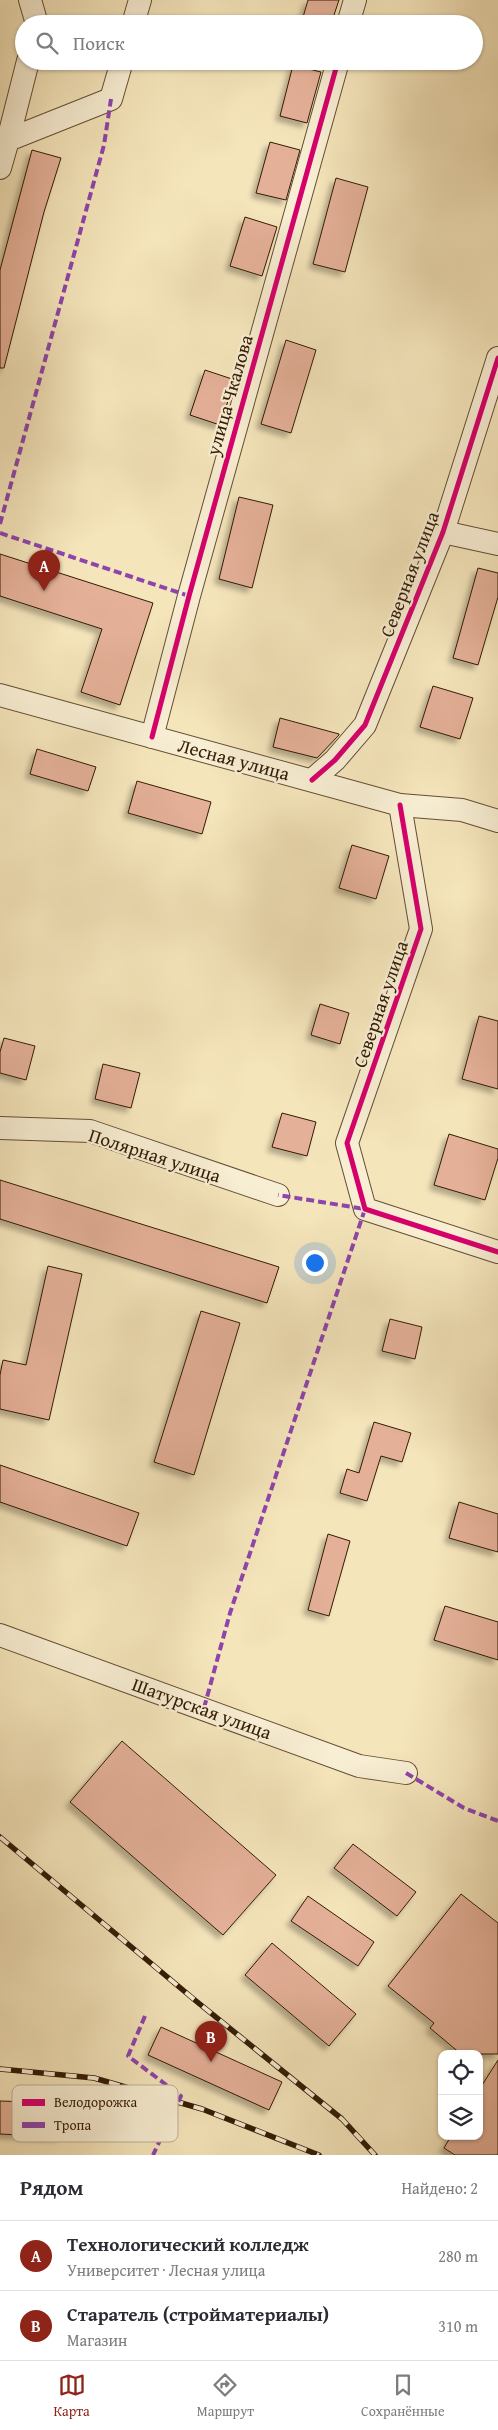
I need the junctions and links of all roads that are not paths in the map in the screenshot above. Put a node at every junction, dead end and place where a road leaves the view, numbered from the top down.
1 (30, 0) edge
2 (140, 0) edge
3 (355, 0) edge
4 (34, 15) edge
5 (136, 15) edge
6 (351, 15) edge
7 (26, 70) edge
8 (119, 70) edge
9 (335, 70) edge
10 (8, 140) junction
11 (0, 168) edge
12 (498, 358) edge
13 (443, 532) junction
14 (498, 544) edge
15 (0, 695) edge
16 (152, 737) junction
17 (312, 780) junction
18 (400, 805) junction
19 (498, 821) edge
20 (0, 1128) edge
21 (278, 1195) dead end
22 (498, 1252) edge
23 (0, 1635) edge
24 (406, 1773) dead end

1 - 4 street
2 - 5 street
3 - 6 street
7 - 10 street
8 - 10 street
9 - 16 street, улица Чкалова
10 - 11 street
12 - 13 street, Северная улица
13 - 14 street
13 - 17 street, Северная улица
15 - 16 street, Лесная улица
16 - 17 street, Лесная улица
17 - 18 street, Лесная улица
18 - 19 street, Лесная улица
18 - 22 street, Северная улица
20 - 21 street, Полярная улица
23 - 24 street, Шатурская улица

